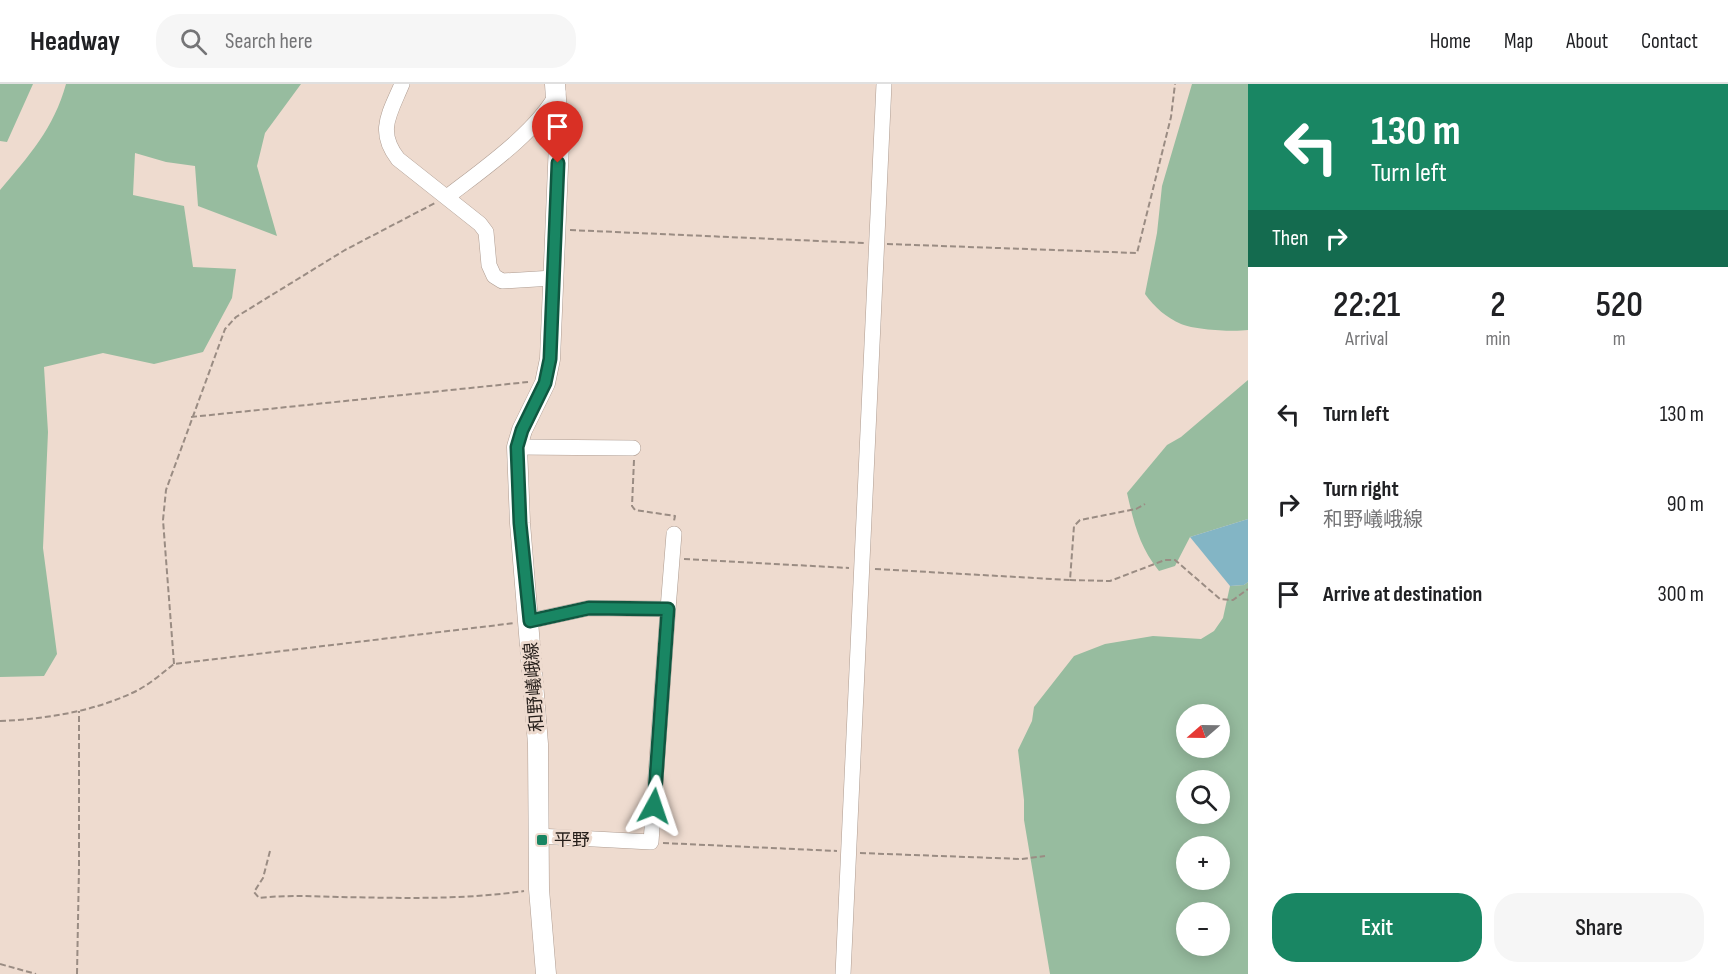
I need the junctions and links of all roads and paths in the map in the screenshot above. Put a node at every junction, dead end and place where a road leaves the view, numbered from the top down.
1 (402, 84) edge
2 (884, 84) edge
3 (1176, 84) edge
4 (558, 88) edge
5 (447, 197) junction
6 (555, 230) junction
7 (876, 244) junction
8 (553, 278) junction
9 (545, 383) junction
10 (191, 417) junction
11 (517, 447) junction
12 (633, 448) joint
13 (1145, 504) dead end
14 (674, 534) joint
15 (672, 559) junction
16 (862, 570) junction
17 (1070, 579) junction
18 (1248, 589) edge
19 (668, 609) junction
20 (530, 621) junction
21 (174, 664) junction
22 (79, 711) junction
23 (0, 722) edge
24 (538, 836) junction
25 (651, 842) junction
26 (270, 851) dead end
27 (849, 852) junction
28 (1044, 856) dead end
29 (539, 889) junction
30 (0, 964) edge
31 (36, 974) edge
32 (76, 974) edge
33 (546, 974) edge
34 (843, 974) edge

1 - 5 street
2 - 7 street
3 - 7 path
4 - 5 street
4 - 6 main road, 和野嶬峨線
5 - 8 street
5 - 10 path
6 - 7 path
6 - 8 main road, 和野嶬峨線
7 - 16 street
8 - 9 main road, 和野嶬峨線
9 - 10 path
9 - 11 main road, 和野嶬峨線
10 - 21 path
11 - 12 street
11 - 20 main road, 和野嶬峨線
12 - 14 path
13 - 17 path
14 - 15 street
15 - 16 path
15 - 19 street
16 - 17 path
16 - 27 street
17 - 18 path
19 - 20 street
19 - 25 street
20 - 21 path
20 - 24 main road, 和野嶬峨線
21 - 22 path
22 - 23 path
22 - 32 path
24 - 25 street
24 - 29 main road, 和野嶬峨線
25 - 27 path
26 - 29 path
27 - 28 path
27 - 34 street
29 - 33 main road, 和野嶬峨線
30 - 31 path

